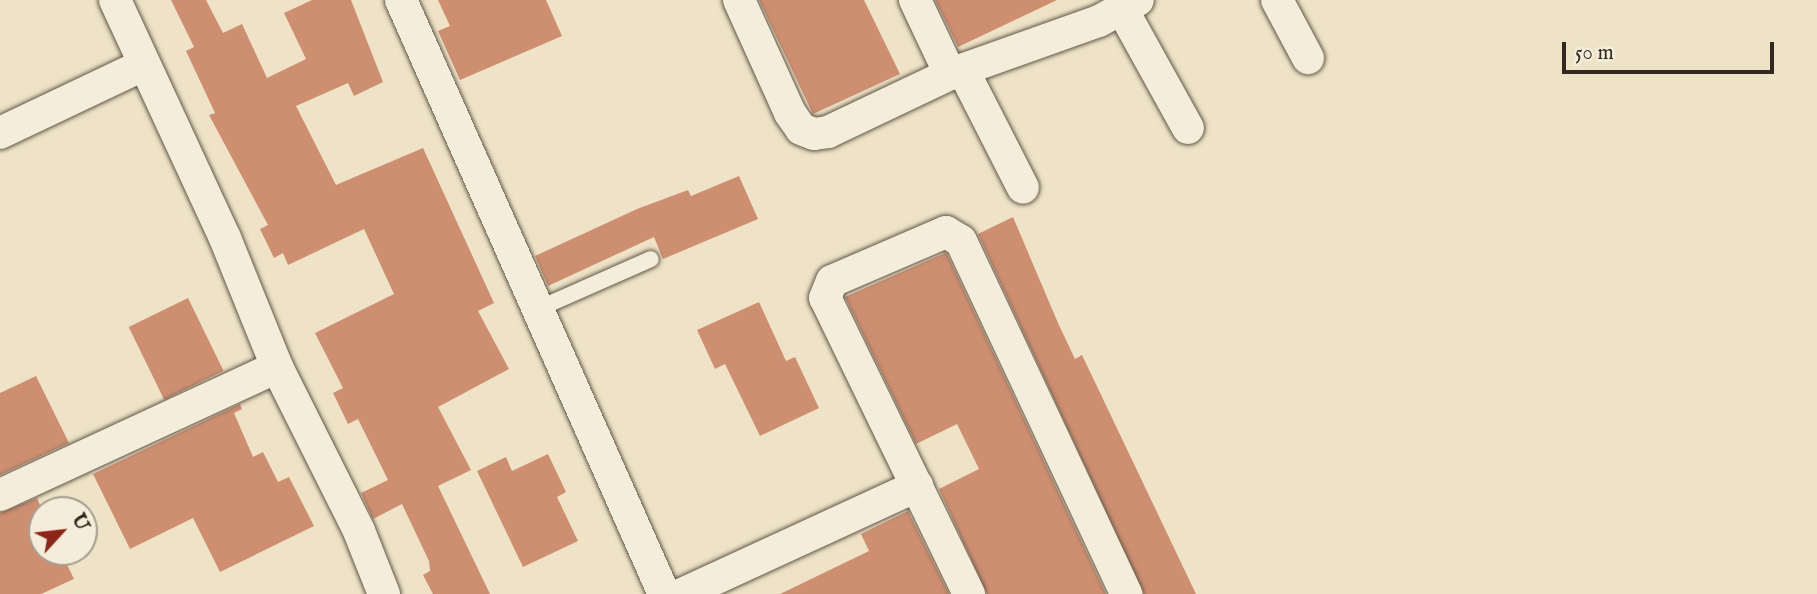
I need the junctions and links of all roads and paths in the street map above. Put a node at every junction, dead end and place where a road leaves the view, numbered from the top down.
1 (115, 0) edge
2 (401, 0) edge
3 (739, 0) edge
4 (915, 0) edge
5 (1277, 0) edge
6 (1112, 7) edge
7 (1308, 58) dead end
8 (144, 65) junction
9 (956, 72) junction
10 (1188, 128) dead end
11 (0, 133) edge
12 (1023, 187) dead end
13 (652, 259) dead end
14 (540, 308) junction
15 (277, 367) junction
16 (917, 486) junction
17 (0, 495) edge
18 (384, 594) edge
19 (664, 594) edge
20 (682, 594) edge
21 (969, 594) edge
22 (1126, 594) edge

1 - 8 street
2 - 14 street
3 - 9 street
4 - 9 street
5 - 7 street
6 - 9 street
6 - 10 street
8 - 11 street
8 - 15 street
9 - 12 street
13 - 14 lane
14 - 19 street
15 - 17 street
15 - 18 street
16 - 20 street
16 - 21 street
16 - 22 street

